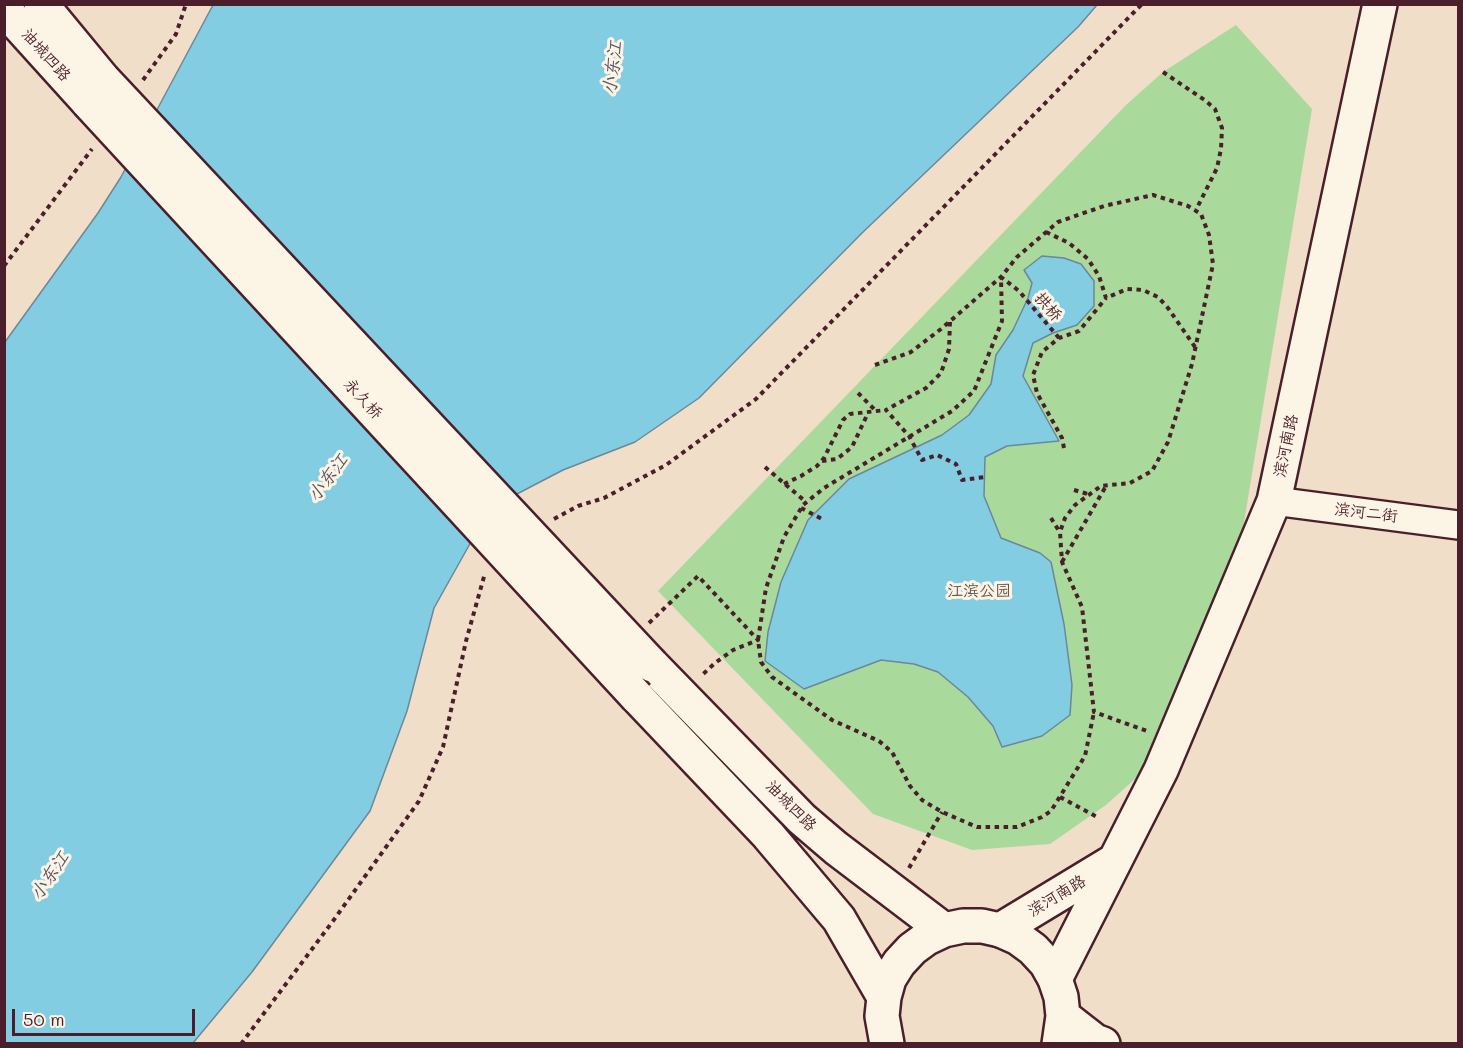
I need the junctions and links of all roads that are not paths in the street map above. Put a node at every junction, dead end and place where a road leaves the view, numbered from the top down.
1 (41, 4) edge
2 (1380, 4) edge
3 (4, 9) edge
4 (96, 90) junction
5 (1274, 501) junction
6 (1458, 525) edge
7 (652, 665) joint
8 (1114, 861) junction
9 (944, 930) junction
10 (1000, 930) junction
11 (1055, 979) junction
12 (884, 998) junction
13 (1061, 1030) edge
14 (883, 1041) edge
15 (1103, 1044) edge

1 - 4 main road, 油城四路
2 - 5 main road, 滨河南路
3 - 4 main road, 油城四路
4 - 7 main road, 永久桥, bridge
4 - 12 main road, 永久桥, bridge
5 - 6 street, 滨河二街
5 - 8 main road, 滨河南路
7 - 9 main road, 油城四路
8 - 10 main road, 滨河南路
8 - 11 main road, 滨河南路
9 - 10 main road
9 - 12 main road
10 - 11 main road
11 - 13 main road
12 - 14 main road
13 - 15 main road

